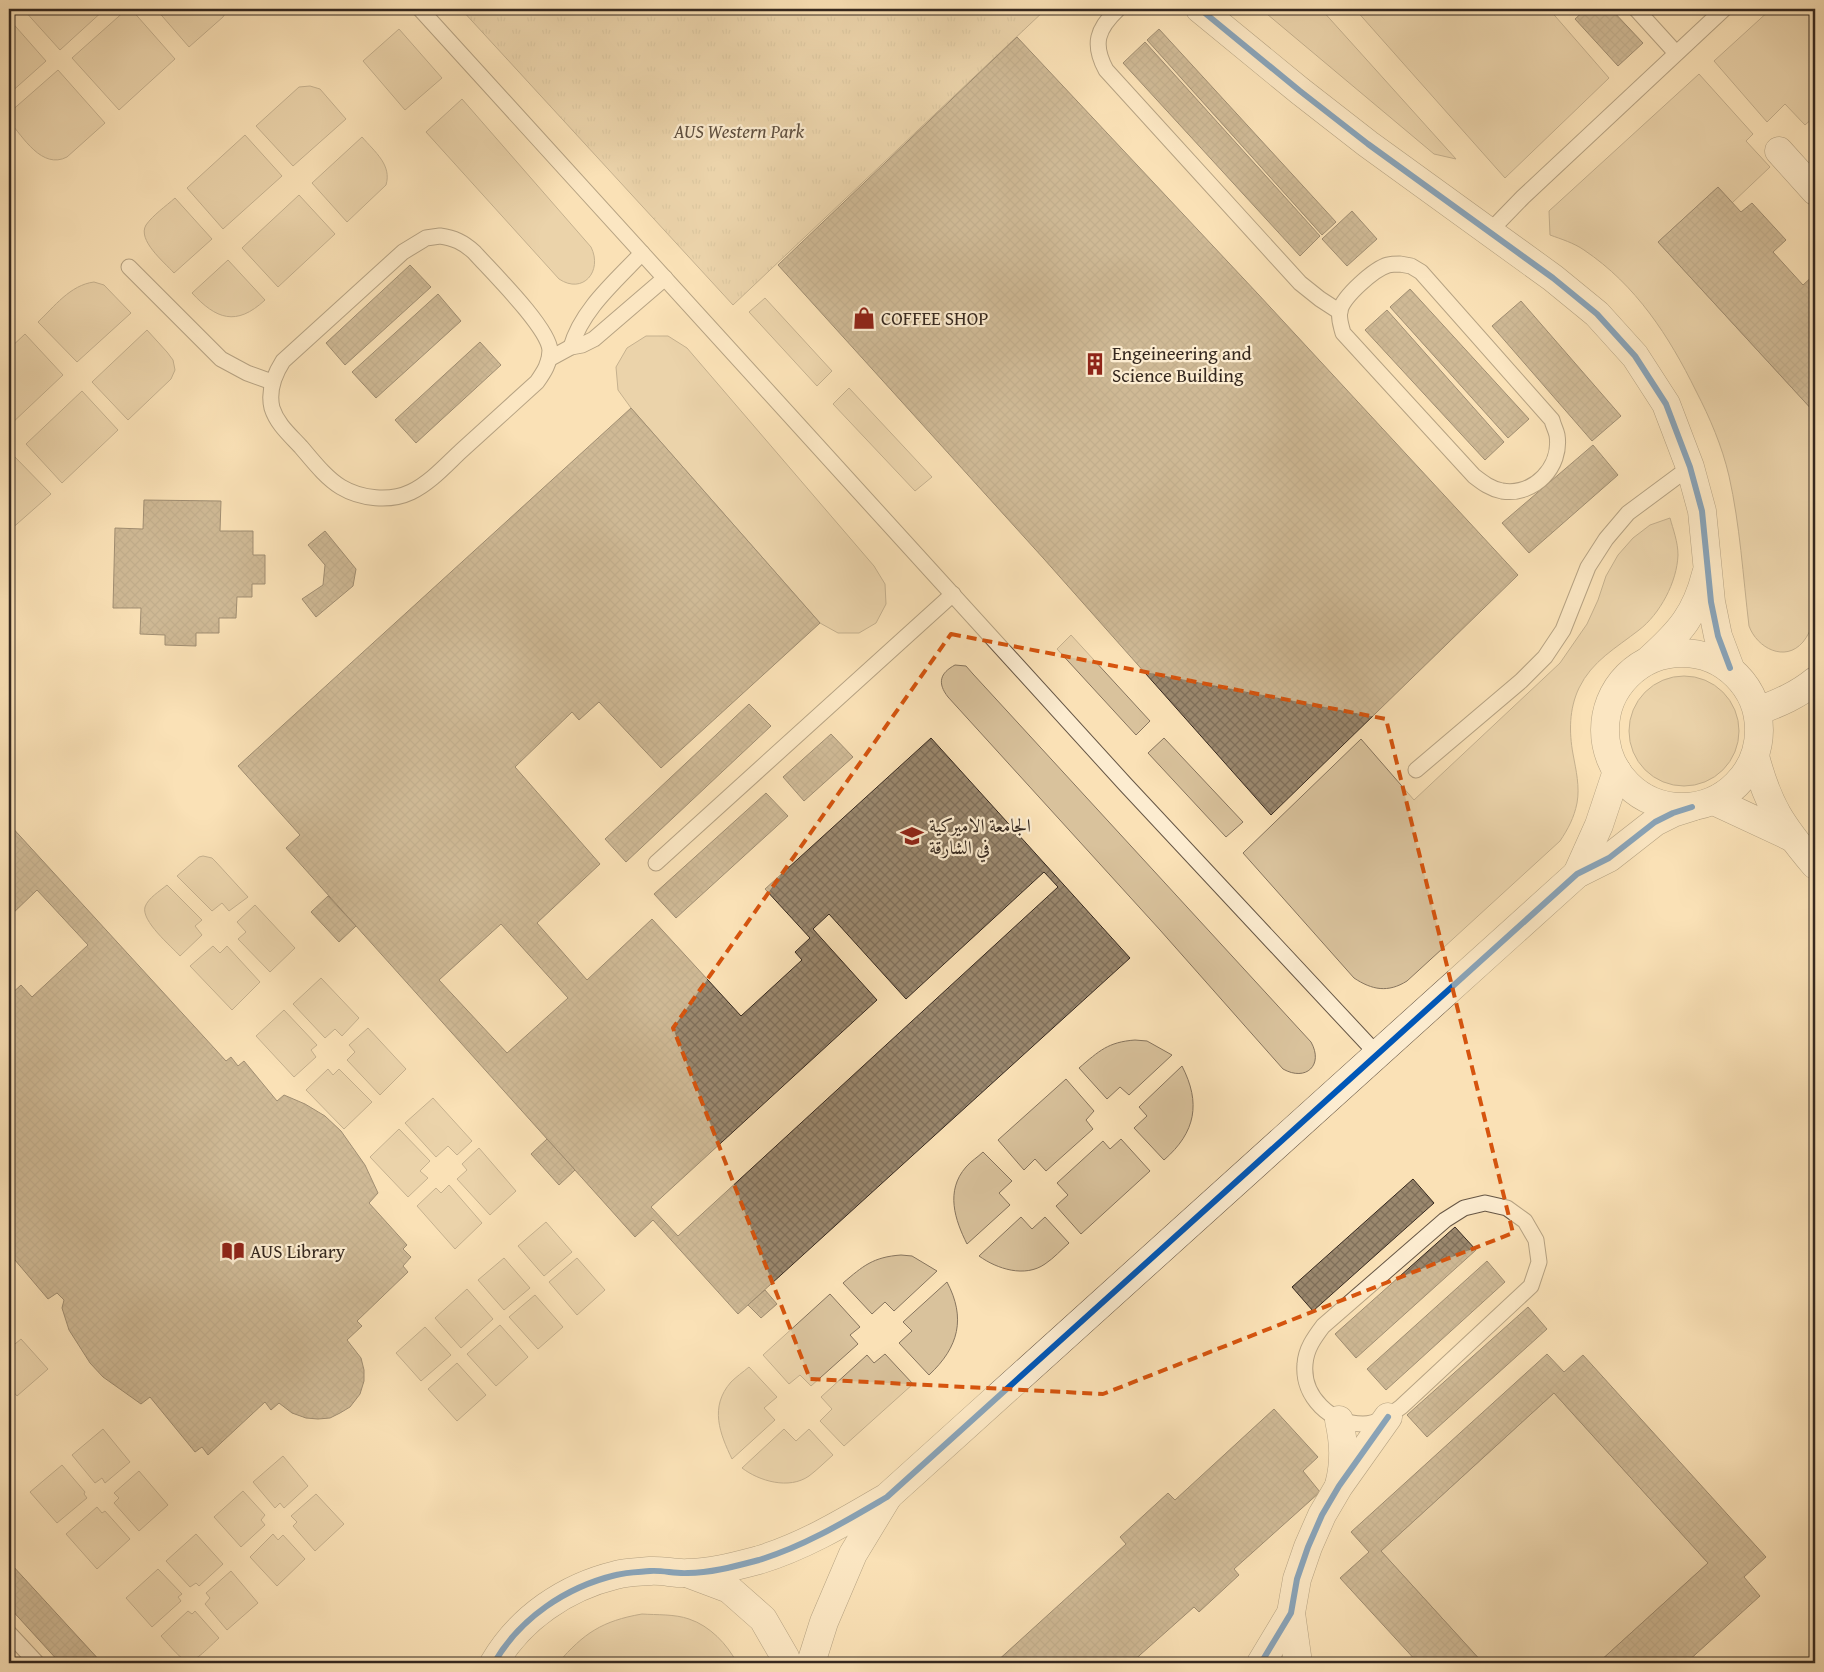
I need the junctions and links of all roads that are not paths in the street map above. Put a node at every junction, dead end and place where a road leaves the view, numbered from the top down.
1 (420, 9) edge
2 (1118, 9) edge
3 (1200, 9) edge
4 (1636, 9) edge
5 (1724, 9) edge
6 (1676, 53) junction
7 (1779, 151) dead end
8 (1815, 191) edge
9 (1490, 231) junction
10 (642, 253) junction
11 (129, 267) dead end
12 (665, 278) junction
13 (1340, 312) junction
14 (571, 347) junction
15 (550, 358) junction
16 (272, 382) junction
17 (1690, 467) junction
18 (1707, 567) junction
19 (953, 594) junction
20 (1647, 661) junction
21 (1730, 668) junction
22 (1815, 680) edge
23 (1758, 711) junction
24 (1755, 756) junction
25 (1416, 770) dead end
26 (1617, 771) junction
27 (1703, 804) junction
28 (1792, 838) junction
29 (656, 863) dead end
30 (1815, 865) edge
31 (1576, 874) junction
32 (1377, 1054) junction
33 (1388, 1417) junction
34 (1339, 1420) junction
35 (1339, 1486) junction
36 (887, 1497) junction
37 (688, 1573) junction
38 (1291, 1613) junction
39 (9, 1633) edge
40 (37, 1663) edge
41 (494, 1663) edge
42 (787, 1663) edge
43 (811, 1663) edge
44 (1261, 1663) edge
45 (1298, 1663) edge

1 - 10 lane
2 - 13 lane
3 - 9 street
4 - 6 lane
5 - 6 lane
6 - 9 lane
7 - 8 street
9 - 17 street
10 - 12 lane
10 - 14 lane
11 - 16 lane
12 - 14 lane
12 - 19 lane
13 - 13 lane
14 - 15 lane
15 - 16 lane
15 - 16 lane
17 - 18 street
17 - 25 lane
18 - 20 street
18 - 21 street
19 - 29 lane
19 - 32 lane
20 - 21 street
20 - 26 street
21 - 23 street
22 - 23 street
23 - 24 street
24 - 27 street
24 - 28 street
26 - 27 street
26 - 31 street
27 - 28 street
27 - 31 street
28 - 30 street
31 - 32 street
32 - 36 street
33 - 34 lane
33 - 34 lane
33 - 35 street
34 - 35 street
35 - 38 street
36 - 37 street
36 - 43 street
37 - 41 street
37 - 42 street
38 - 44 street
38 - 45 street
39 - 40 lane

